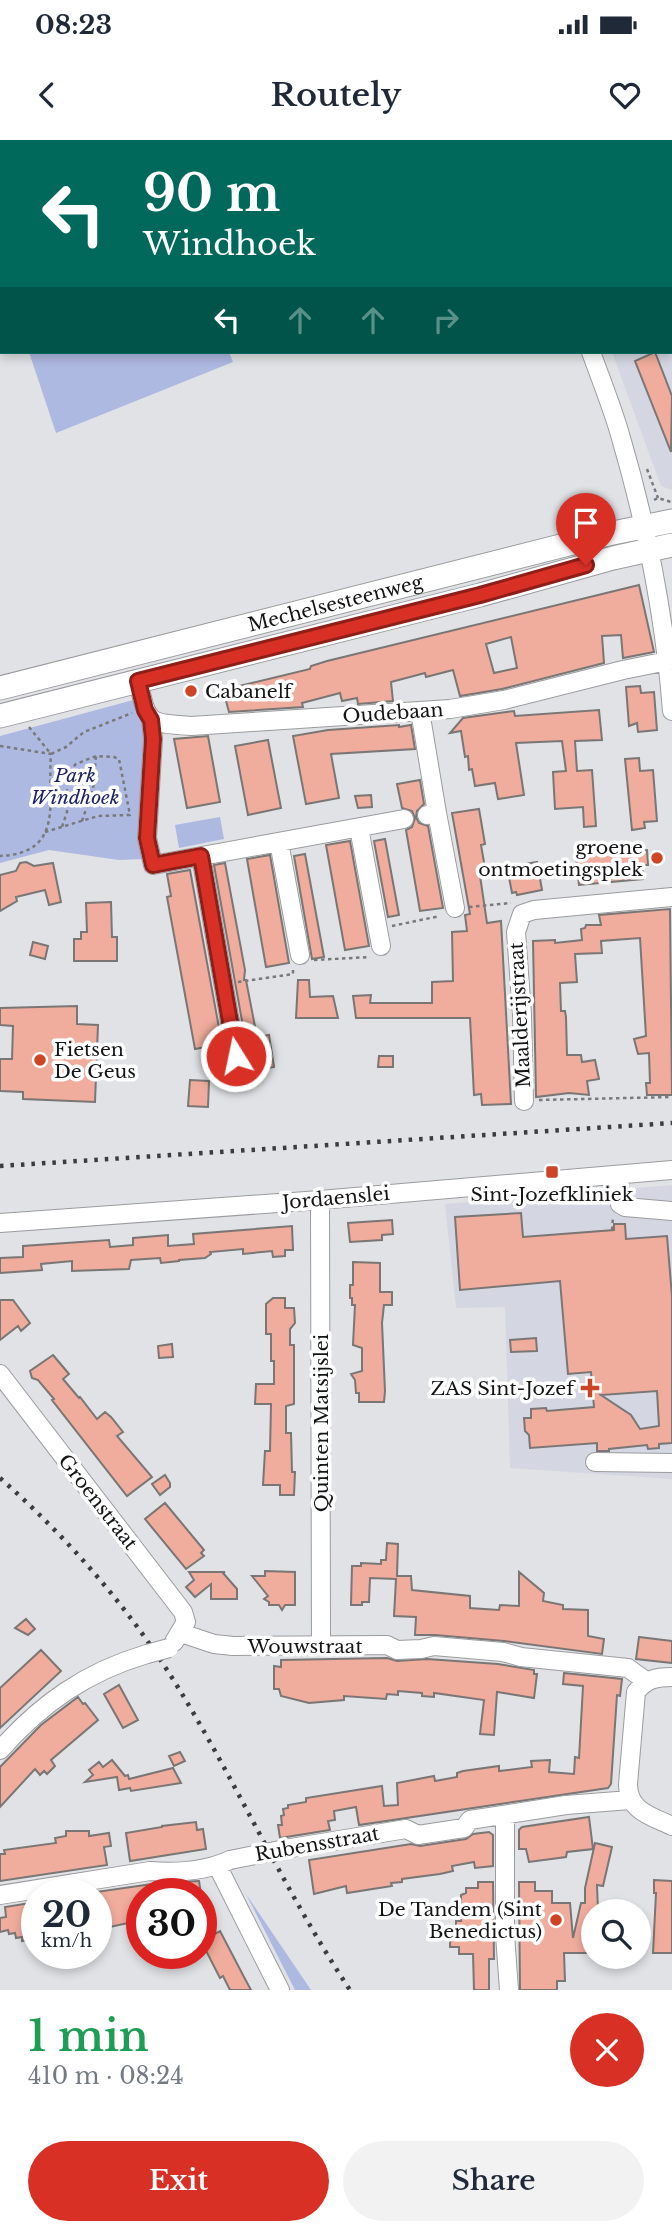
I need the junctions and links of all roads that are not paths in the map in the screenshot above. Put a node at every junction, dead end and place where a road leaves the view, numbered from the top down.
1 (592, 354) edge
2 (672, 521) edge
3 (644, 526) junction
4 (672, 545) edge
5 (649, 549) junction
6 (670, 660) edge
7 (138, 681) junction
8 (0, 688) edge
9 (419, 711) junction
10 (672, 711) edge
11 (11, 713) edge
12 (148, 714) junction
13 (404, 819) dead end
14 (359, 828) junction
15 (279, 842) junction
16 (201, 856) junction
17 (672, 897) edge
18 (455, 908) dead end
19 (381, 946) dead end
20 (300, 955) dead end
21 (236, 1056) dead end
22 (524, 1101) road end
23 (672, 1170) edge
24 (619, 1175) junction
25 (320, 1200) junction
26 (620, 1204) junction
27 (672, 1211) edge
28 (0, 1223) edge
29 (615, 1226) dead end
30 (0, 1374) edge
31 (595, 1462) dead end
32 (672, 1463) edge
33 (181, 1633) junction
34 (321, 1646) junction
35 (672, 1677) edge
36 (646, 1681) junction
37 (0, 1750) edge
38 (630, 1800) junction
39 (505, 1815) junction
40 (672, 1826) edge
41 (224, 1862) junction
42 (0, 1895) edge
43 (280, 1990) edge
44 (509, 1990) edge

1 - 3 street
2 - 3 main road, Mechelsesteenweg
3 - 5 street
3 - 8 main road, Mechelsesteenweg
4 - 5 main road, Mechelsesteenweg
5 - 6 street
5 - 7 main road, Mechelsesteenweg
6 - 9 street, Oudebaan
6 - 10 street
7 - 11 main road, Mechelsesteenweg
7 - 12 street
9 - 12 street, Oudebaan
9 - 18 street
12 - 16 street
13 - 14 street
14 - 15 street
14 - 19 street
15 - 16 street
15 - 20 street
16 - 21 street
17 - 22 street, Maalderijstraat
23 - 24 street, Jordaenslei
24 - 25 street, Jordaenslei
24 - 26 street
25 - 28 street, Jordaenslei
25 - 34 street, Quinten Matsijslei
26 - 27 street
26 - 29 street
30 - 33 street, Groenstraat
31 - 32 street
33 - 34 street, Wouwstraat
33 - 37 street, bridge
34 - 36 street, Wouwstraat
35 - 36 street
36 - 38 street
38 - 39 street, Rubensstraat
38 - 40 street
39 - 41 street, Rubensstraat, bridge
39 - 44 street
41 - 42 street, Rubensstraat
41 - 43 street

